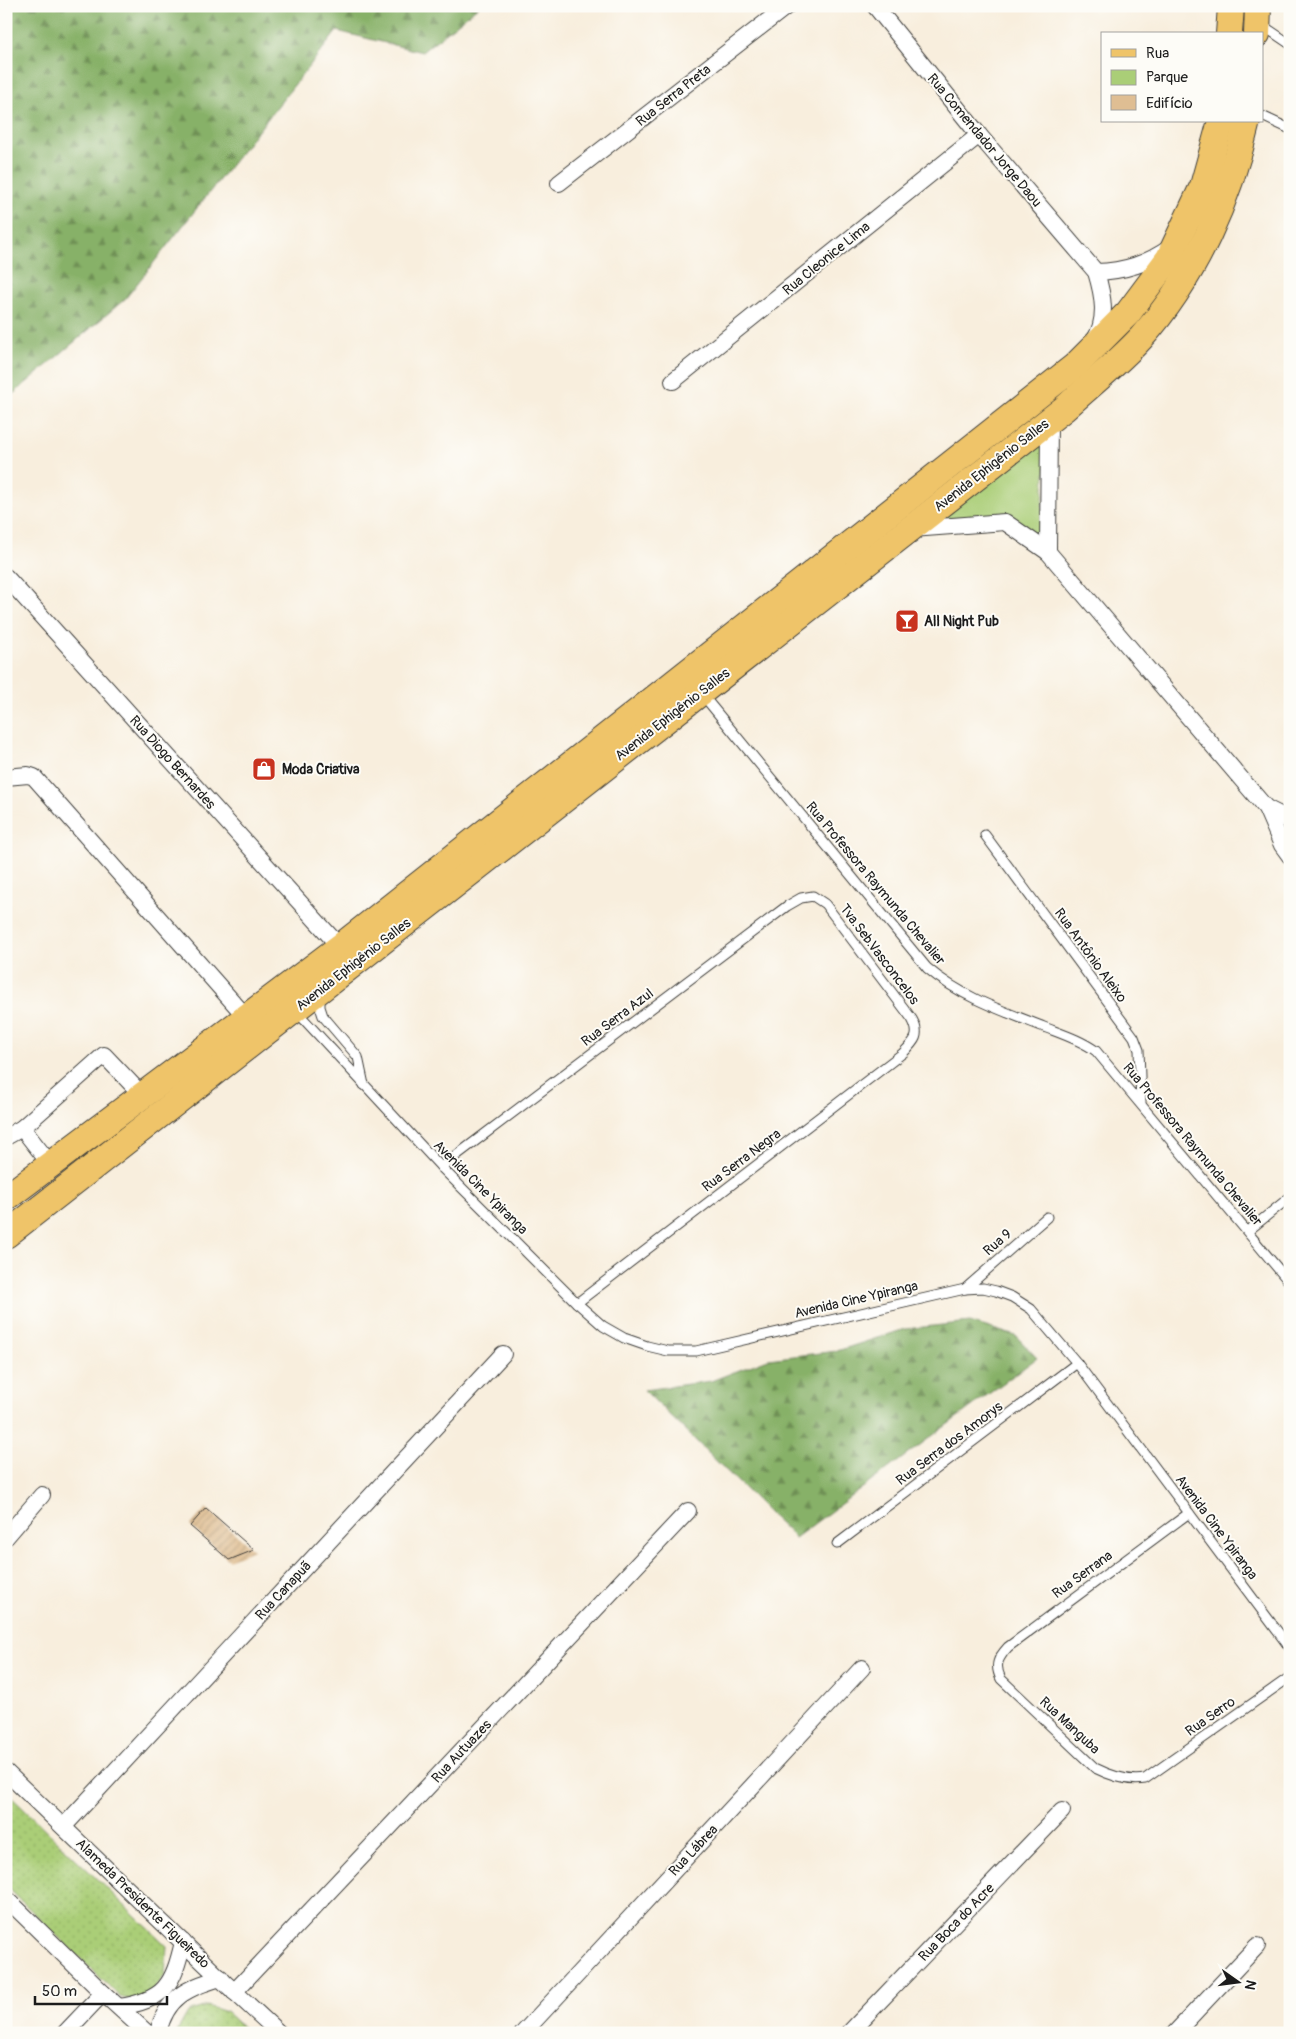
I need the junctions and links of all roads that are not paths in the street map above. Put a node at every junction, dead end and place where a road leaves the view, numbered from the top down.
1 (787, 6) edge
2 (875, 6) edge
3 (1231, 6) edge
4 (1257, 21) edge
5 (1229, 32) edge
6 (1290, 44) edge
7 (1264, 117) edge
8 (1221, 122) edge
9 (1247, 122) edge
10 (1290, 129) edge
11 (979, 135) junction
12 (560, 184) dead end
13 (1177, 242) junction
14 (1096, 272) junction
15 (1084, 356) junction
16 (673, 380) dead end
17 (1048, 420) junction
18 (910, 529) junction
19 (1048, 552) junction
20 (6, 577) edge
21 (700, 692) junction
22 (6, 777) edge
23 (1266, 808) junction
24 (1290, 820) edge
25 (985, 835) dead end
26 (1290, 856) edge
27 (813, 896) joint
28 (340, 947) junction
29 (324, 986) junction
30 (295, 1010) junction
31 (247, 1018) junction
32 (916, 1036) joint
33 (364, 1085) junction
34 (143, 1096) junction
35 (1141, 1103) junction
36 (22, 1128) junction
37 (6, 1137) edge
38 (51, 1165) junction
39 (441, 1168) junction
40 (1290, 1197) edge
41 (6, 1198) edge
42 (1047, 1217) dead end
43 (1248, 1231) junction
44 (6, 1235) edge
45 (1290, 1283) edge
46 (965, 1289) junction
47 (577, 1303) junction
48 (503, 1354) dead end
49 (1076, 1363) junction
50 (42, 1495) dead end
51 (688, 1511) dead end
52 (1189, 1513) junction
53 (6, 1537) edge
54 (837, 1544) dead end
55 (1290, 1648) edge
56 (997, 1662) joint
57 (862, 1668) dead end
58 (1290, 1676) edge
59 (6, 1772) edge
60 (1146, 1779) joint
61 (1062, 1812) dead end
62 (64, 1826) junction
63 (6, 1898) edge
64 (183, 1942) junction
65 (1256, 1946) dead end
66 (221, 1978) junction
67 (234, 1992) junction
68 (103, 1993) junction
69 (119, 2007) junction
70 (65, 2033) edge
71 (147, 2033) edge
72 (158, 2033) edge
73 (279, 2033) edge
74 (523, 2033) edge
75 (849, 2033) edge
76 (1175, 2033) edge

1 - 12 street, Rua Serra Preta
2 - 11 street, Rua Comendador Jorge Daou
3 - 5 main road
4 - 6 lane
7 - 10 lane
8 - 13 main road, Avenida Ephigênio Salles
9 - 17 main road, Avenida Ephigênio Salles
11 - 14 street, Rua Comendador Jorge Daou
11 - 16 street, Rua Cleonice Lima
13 - 14 street
13 - 15 main road, Avenida Ephigênio Salles
14 - 15 street, Rua Comendador Jorge Daou
15 - 28 main road, Avenida Ephigênio Salles
17 - 18 main road, Avenida Ephigênio Salles
17 - 19 street
18 - 19 street
18 - 21 main road, Avenida Ephigênio Salles
19 - 23 street
20 - 28 street, Rua Diogo Bernardes
21 - 29 main road, Avenida Ephigênio Salles
21 - 35 lane, Rua Professora Raymunda Chevalier
22 - 31 street
23 - 24 street
23 - 26 street
25 - 35 lane, Rua Antônio Aleixo
27 - 32 lane, Tva.Seb.Vasconcelos
27 - 39 lane, Rua Serra Azul
28 - 31 main road, Avenida Ephigênio Salles
29 - 30 main road, Avenida Ephigênio Salles
29 - 33 lane
30 - 33 lane, Avenida Cine Ypiranga
30 - 44 main road, Avenida Ephigênio Salles
31 - 34 main road, Avenida Ephigênio Salles
32 - 47 lane, Rua Serra Negra
33 - 39 lane, Avenida Cine Ypiranga
34 - 36 street
34 - 38 main road, Avenida Ephigênio Salles
35 - 43 lane, Rua Professora Raymunda Chevalier
36 - 37 street
36 - 38 street
38 - 41 main road, Avenida Ephigênio Salles
39 - 47 lane, Avenida Cine Ypiranga
40 - 43 lane
42 - 46 lane, Rua 9
43 - 45 lane, Rua Professora Raymunda Chevalier
46 - 47 lane, Avenida Cine Ypiranga
46 - 49 lane, Avenida Cine Ypiranga
48 - 62 street, Rua Canapuã
49 - 52 lane, Avenida Cine Ypiranga
49 - 54 lane, Rua Serra dos Amorys
50 - 53 street
51 - 67 street, Rua Autuazes
52 - 55 lane, Avenida Cine Ypiranga
52 - 56 lane, Rua Serrana
56 - 60 lane, Rua Manguba
57 - 74 street, Rua Lábrea
58 - 60 lane, Rua Serro
59 - 62 street, Alameda Presidente Figueiredo
61 - 75 street, Rua Boca do Acre
62 - 64 street, Alameda Presidente Figueiredo
63 - 68 street
64 - 66 street, Alameda Presidente Figueiredo
64 - 69 street
65 - 76 street
66 - 67 street, Alameda Presidente Figueiredo
66 - 72 street
67 - 73 street, Alameda Presidente Figueiredo
68 - 69 street
68 - 70 street
69 - 71 street

